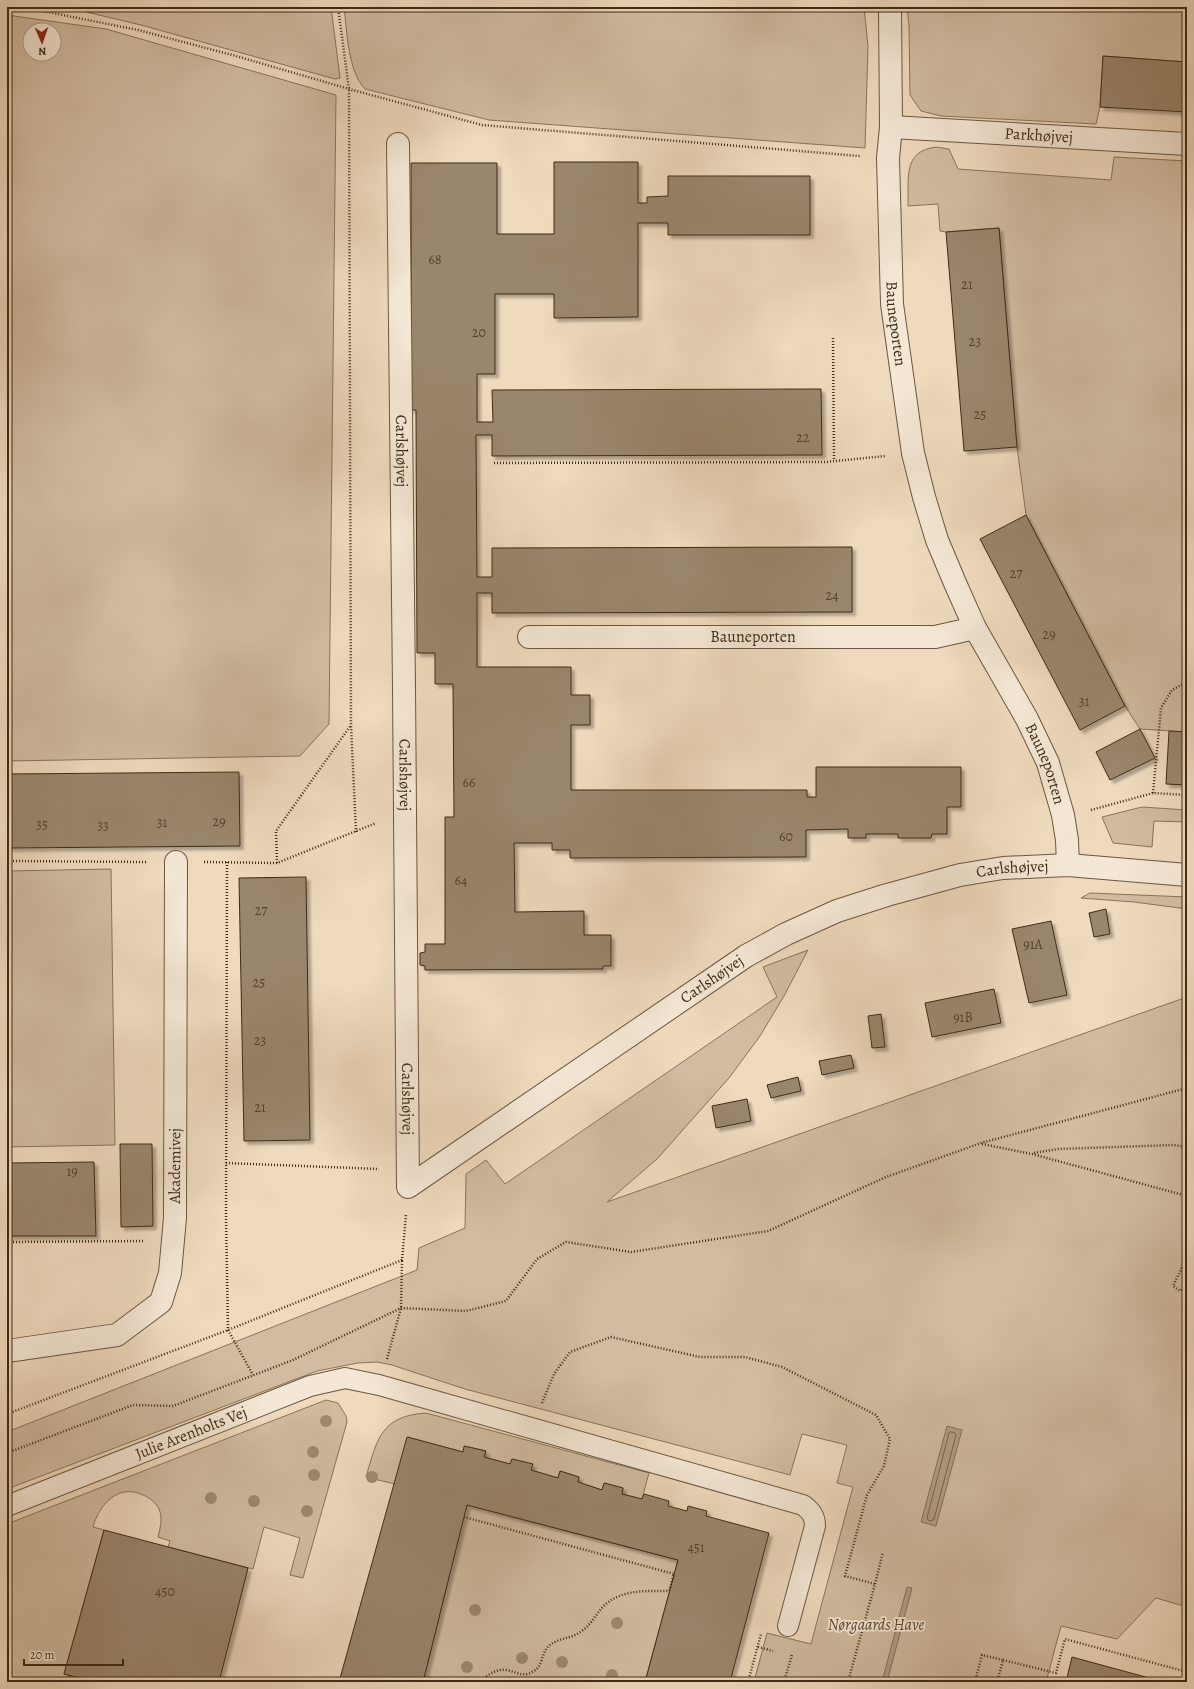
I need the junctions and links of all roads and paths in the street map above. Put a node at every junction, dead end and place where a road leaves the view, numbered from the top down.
1 (23, 7) edge
2 (338, 7) edge
3 (890, 7) edge
4 (349, 89) junction
5 (891, 127) junction
6 (398, 144) dead end
7 (1186, 144) edge
8 (888, 158) junction
9 (1187, 263) edge
10 (833, 338) dead end
11 (913, 452) junction
12 (834, 461) junction
13 (494, 463) dead end
14 (976, 628) junction
15 (529, 637) dead end
16 (1187, 682) edge
17 (352, 725) junction
18 (1153, 793) junction
19 (1187, 795) edge
20 (404, 812) junction
21 (1063, 815) junction
22 (356, 832) junction
23 (7, 861) edge
24 (176, 862) junction
25 (227, 862) junction
26 (277, 863) junction
27 (1068, 865) junction
28 (1187, 874) edge
29 (1187, 1088) edge
30 (981, 1143) junction
31 (1187, 1147) edge
32 (1032, 1154) junction
33 (226, 1163) junction
34 (408, 1178) junction
35 (1187, 1196) edge
36 (174, 1241) junction
37 (7, 1242) edge
38 (1187, 1257) edge
39 (402, 1260) junction
40 (1187, 1286) edge
41 (401, 1308) junction
42 (228, 1330) junction
43 (7, 1351) edge
44 (253, 1375) junction
45 (379, 1385) junction
46 (7, 1414) edge
47 (533, 1429) junction
48 (7, 1453) edge
49 (7, 1506) edge
50 (464, 1517) dead end
51 (883, 1552) dead end
52 (875, 1584) junction
53 (788, 1626) joint
54 (792, 1655) dead end
55 (1003, 1660) junction
56 (1187, 1672) edge
57 (479, 1682) edge
58 (748, 1682) edge
59 (784, 1682) edge
60 (848, 1682) edge
61 (975, 1682) edge
62 (997, 1682) edge

1 - 4 path
2 - 4 path
3 - 5 street, Bauneporten
4 - 8 path
4 - 17 path
5 - 7 street, Parkhøjvej
5 - 8 street, Bauneporten
6 - 20 street, Carlshøjvej
7 - 9 path
8 - 11 street, Bauneporten
10 - 12 path
11 - 12 path
11 - 14 street, Bauneporten
12 - 13 path
14 - 15 street, Bauneporten
14 - 21 street, Bauneporten
16 - 18 path
17 - 22 path
17 - 26 path
18 - 19 path
18 - 21 path
20 - 22 path
20 - 34 street, Carlshøjvej
21 - 27 street, Bauneporten
22 - 26 path
23 - 24 path
24 - 25 path
24 - 36 street, Akademivej
25 - 26 path
25 - 33 path
27 - 28 street, Carlshøjvej
27 - 34 street, Carlshøjvej
29 - 30 path
30 - 32 path
30 - 41 path
31 - 32 path
32 - 35 path
33 - 34 path
33 - 42 path
34 - 39 path
36 - 37 path
36 - 43 street, Akademivej
38 - 40 path
39 - 41 path
39 - 42 path
41 - 44 path
41 - 45 path
42 - 44 path
42 - 46 path
44 - 48 path
45 - 47 lane, Julie Arenholts Vej
45 - 49 lane, Julie Arenholts Vej
47 - 52 path
47 - 53 lane, Julie Arenholts Vej
50 - 57 path
51 - 52 path
52 - 60 path
53 - 58 path
54 - 59 path
55 - 56 path
55 - 61 path
55 - 62 path

